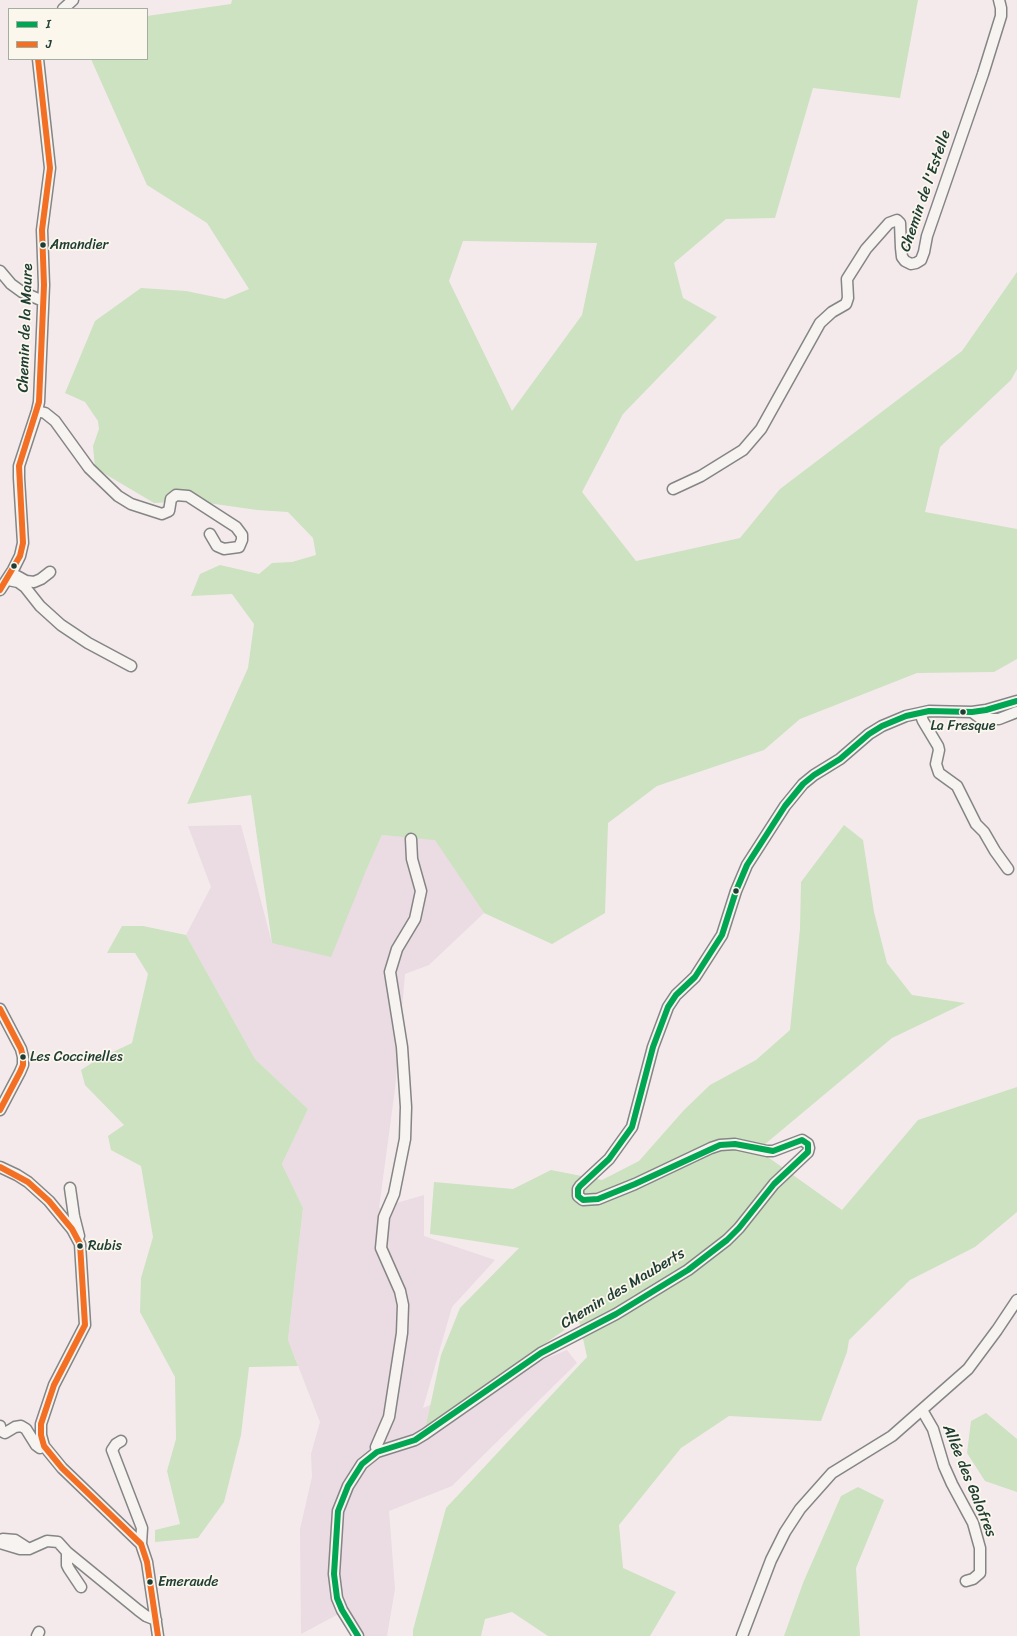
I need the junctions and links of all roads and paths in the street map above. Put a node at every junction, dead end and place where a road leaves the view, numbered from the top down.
1 (73, 0) edge
2 (999, 0) edge
3 (63, 8) edge
4 (38, 60) edge
5 (0, 271) edge
6 (43, 301) junction
7 (37, 411) junction
8 (673, 489) dead end
9 (210, 534) dead end
10 (50, 572) dead end
11 (10, 577) junction
12 (0, 590) edge
13 (131, 666) dead end
14 (1017, 701) edge
15 (972, 712) junction
16 (1017, 712) edge
17 (920, 713) junction
18 (411, 839) dead end
19 (1008, 869) dead end
20 (0, 1009) edge
21 (0, 1110) edge
22 (0, 1167) edge
23 (70, 1188) dead end
24 (78, 1240) junction
25 (1017, 1300) edge
26 (922, 1410) junction
27 (0, 1426) edge
28 (121, 1441) dead end
29 (44, 1446) junction
30 (377, 1452) junction
31 (0, 1540) edge
32 (0, 1543) edge
33 (141, 1544) junction
34 (28, 1549) junction
35 (67, 1552) junction
36 (966, 1581) dead end
37 (81, 1587) dead end
38 (156, 1620) junction
39 (158, 1636) edge
40 (358, 1636) edge
41 (742, 1636) edge

1 - 3 street
2 - 8 street, Chemin de l'Estelle
4 - 6 street, Chemin de la Maure
5 - 6 street
6 - 7 street, Chemin de la Maure
7 - 9 street
7 - 11 street, Chemin de la Maure
10 - 11 street
11 - 12 street, Chemin de la Maure
11 - 13 street
14 - 15 street, Chemin des Mauberts
15 - 16 street
15 - 17 street, Chemin des Mauberts
17 - 19 street
17 - 30 street, Chemin des Mauberts
18 - 30 street
20 - 21 street
22 - 24 street
23 - 24 street
24 - 29 street
25 - 26 street
26 - 36 street, Allée des Galofres
26 - 41 street
27 - 29 street
28 - 33 street
29 - 33 street
30 - 40 street
31 - 34 street
32 - 34 street
33 - 38 street
34 - 35 street
35 - 37 street
35 - 38 street
38 - 39 street

